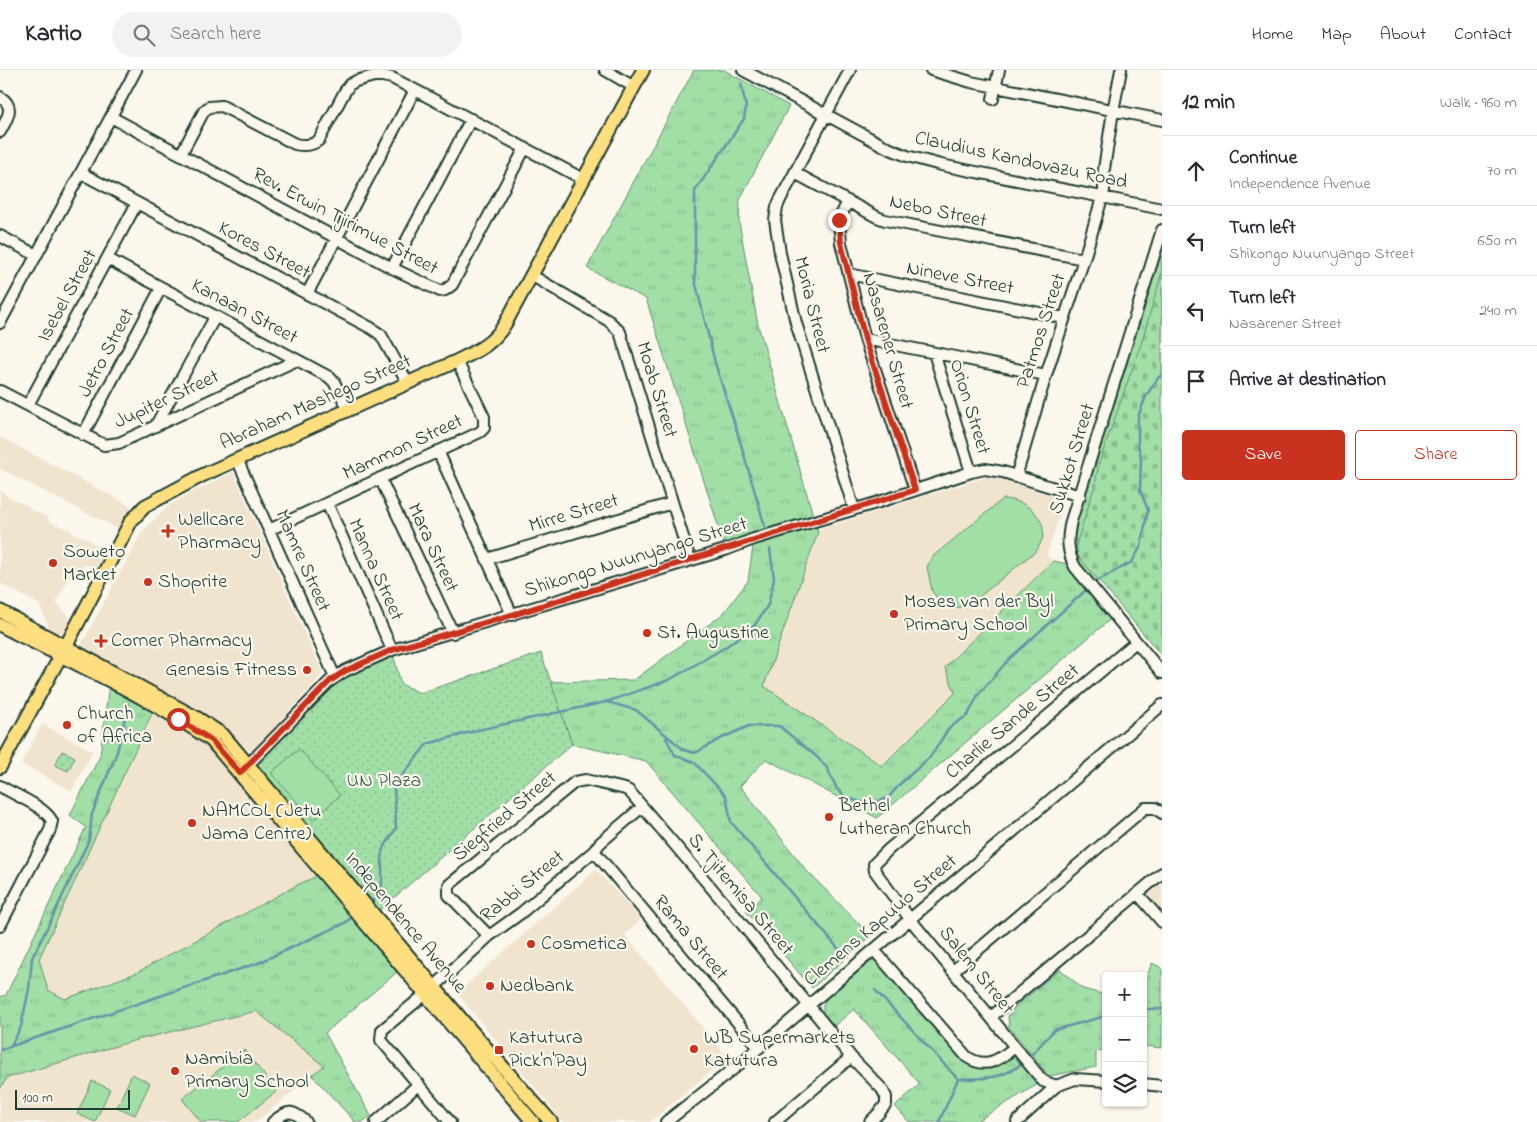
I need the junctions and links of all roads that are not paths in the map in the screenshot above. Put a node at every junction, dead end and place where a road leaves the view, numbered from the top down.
1 (136, 70) edge
2 (605, 70) edge
3 (643, 70) edge
4 (742, 70) edge
5 (850, 70) edge
6 (931, 70) edge
7 (999, 70) edge
8 (1121, 70) edge
9 (996, 86) junction
10 (634, 87) junction
11 (415, 90) junction
12 (0, 97) edge
13 (993, 99) dead end
14 (1113, 111) junction
15 (826, 115) junction
16 (112, 118) junction
17 (471, 120) junction
18 (1162, 120) edge
19 (0, 132) edge
20 (525, 148) junction
21 (181, 154) junction
22 (795, 172) junction
23 (81, 173) junction
24 (583, 179) junction
25 (1103, 197) junction
26 (848, 202) junction
27 (137, 203) junction
28 (1162, 209) edge
29 (1162, 230) edge
30 (0, 236) edge
31 (337, 238) junction
32 (36, 255) junction
33 (108, 259) junction
34 (1084, 259) junction
35 (392, 268) junction
36 (849, 274) junction
37 (531, 275) junction
38 (161, 288) junction
39 (307, 294) junction
40 (3, 309) edge
41 (215, 317) junction
42 (1064, 318) junction
43 (0, 323) edge
44 (865, 339) junction
45 (934, 353) junction
46 (297, 360) junction
47 (456, 361) junction
48 (1046, 376) junction
49 (408, 383) junction
50 (0, 391) edge
51 (28, 405) junction
52 (349, 410) junction
53 (156, 425) junction
54 (83, 434) junction
55 (438, 451) junction
56 (237, 459) junction
57 (971, 472) junction
58 (1016, 477) junction
59 (380, 478) junction
60 (915, 490) junction
61 (1080, 496) junction
62 (327, 503) junction
63 (672, 503) junction
64 (854, 510) junction
65 (269, 530) junction
66 (487, 559) junction
67 (690, 560) junction
68 (0, 611) edge
69 (512, 615) junction
70 (0, 625) edge
71 (453, 633) junction
72 (1136, 642) junction
73 (392, 650) junction
74 (63, 651) junction
75 (1162, 673) edge
76 (335, 677) junction
77 (1162, 705) edge
78 (0, 766) edge
79 (244, 769) junction
80 (0, 786) edge
81 (642, 807) junction
82 (1162, 813) edge
83 (594, 851) junction
84 (875, 871) joint
85 (1162, 872) edge
86 (1138, 894) junction
87 (910, 919) junction
88 (1162, 922) edge
89 (0, 926) edge
90 (489, 936) junction
91 (874, 950) junction
92 (953, 971) junction
93 (430, 990) junction
94 (809, 1005) junction
95 (992, 1017) junction
96 (1015, 1047) junction
97 (758, 1048) junction
98 (851, 1057) junction
99 (1102, 1081) edge
100 (419, 1084) junction
101 (1147, 1084) edge
102 (1056, 1086) junction
103 (1162, 1086) edge
104 (273, 1122) edge
105 (306, 1122) edge
106 (376, 1122) edge
107 (450, 1122) edge
108 (533, 1122) edge
109 (551, 1122) edge
110 (666, 1122) edge
111 (775, 1122) edge
112 (870, 1122) edge
113 (1016, 1122) edge

1 - 16 street
2 - 10 street
3 - 10 main road, Abraham Mashego Street
4 - 15 street, Claudius Kandovazu Road
5 - 15 street, Moria Street
6 - 9 street
7 - 9 street
8 - 14 street, Patmos Street
9 - 13 street
9 - 14 street
10 - 24 main road, Abraham Mashego Street
11 - 17 street
11 - 21 street
11 - 31 street
12 - 19 street
14 - 18 street
14 - 25 street, Patmos Street
15 - 22 street, Moria Street
15 - 25 street, Claudius Kandovazu Road
16 - 21 street, Rev. Erwin Tjirimue Street
16 - 23 street
17 - 20 street
17 - 35 street
20 - 24 street
20 - 35 street, Rev. Erwin Tjirimue Street
21 - 31 street, Rev. Erwin Tjirimue Street
22 - 26 street, Nebo Street
22 - 64 street, Moria Street
23 - 27 street, Kores Street
23 - 32 street
24 - 37 main road, Abraham Mashego Street
25 - 28 street, Claudius Kandovazu Road
25 - 34 street, Patmos Street
26 - 34 street, Nebo Street
26 - 36 street, Nasarener Street
27 - 33 street, Isebel Street
27 - 39 street, Kores Street
29 - 61 street, Sukkot Street
30 - 32 street
31 - 35 street, Rev. Erwin Tjirimue Street
31 - 39 street
32 - 40 street
33 - 38 street, Kanaan Street
33 - 51 street, Isebel Street
34 - 42 street, Patmos Street
36 - 42 street, Nineve Street
36 - 44 street, Nasarener Street
37 - 47 main road, Abraham Mashego Street
37 - 63 street, Moab Street
38 - 41 street, Kanaan Street
38 - 54 street, Jetro Street
39 - 49 street, Kores Street
40 - 43 street
41 - 46 street, Kanaan Street
41 - 53 street
42 - 48 street, Patmos Street
44 - 45 street
44 - 60 street, Nasarener Street
45 - 48 street
45 - 57 street, Orion Street
46 - 52 street, Kanaan Street
46 - 53 street, Jupiter Street
47 - 49 main road, Abraham Mashego Street
47 - 55 street, Mammon Street
48 - 58 street, Patmos Street
49 - 52 main road, Abraham Mashego Street
50 - 51 street, Jupiter Street
51 - 54 street, Jupiter Street
52 - 56 main road, Abraham Mashego Street
53 - 54 street, Jupiter Street
55 - 59 street, Mammon Street
55 - 66 street
56 - 65 street, Mamre Street
56 - 74 main road, Abraham Mashego Street
57 - 58 street, Shikongo Nuunyango Street
57 - 60 street, Shikongo Nuunyango Street
58 - 61 street, Shikongo Nuunyango Street
59 - 62 street, Mammon Street
59 - 71 street, Mara Street
60 - 64 street, Shikongo Nuunyango Street
61 - 72 street, Sukkot Street
62 - 65 street, Mammon Street
62 - 73 street, Manna Street
63 - 66 street, Mirre Street
63 - 67 street, Moab Street
64 - 67 street, Shikongo Nuunyango Street
65 - 76 street, Mamre Street
66 - 69 street
67 - 69 street, Shikongo Nuunyango Street
68 - 74 main road, Independence Avenue
69 - 71 street, Shikongo Nuunyango Street
70 - 74 main road, Independence Avenue
71 - 73 street, Shikongo Nuunyango Street
72 - 75 street, Sukkot Street
72 - 84 street, Charlie Sande Street
73 - 76 street, Shikongo Nuunyango Street
74 - 78 main road, Abraham Mashego Street
74 - 79 main road, Independence Avenue
76 - 79 street, Shikongo Nuunyango Street
77 - 87 street, Clemens Kapuuo Street
79 - 93 main road, Independence Avenue
80 - 89 street
81 - 83 street, Rabbi Street
81 - 90 street, Siegfried Street
81 - 94 street, S. Tjitemisa Street
82 - 92 street
83 - 90 street, Rabbi Street
83 - 97 street, Rama Street
84 - 87 street, Salem Street
85 - 86 street
86 - 88 street
86 - 95 street
87 - 91 street, Clemens Kapuuo Street
87 - 92 street, Salem Street
90 - 93 street, Rabbi Street
91 - 94 street, Clemens Kapuuo Street
91 - 96 street
92 - 95 street, Salem Street
93 - 100 street, Rabbi Street
93 - 108 main road, Independence Avenue
93 - 109 main road, Independence Avenue
94 - 97 street, Clemens Kapuuo Street
94 - 98 street, S. Tjitemisa Street
95 - 96 street, Salem Street
96 - 102 street, Salem Street
97 - 110 street, Clemens Kapuuo Street
98 - 111 street
98 - 112 street, S. Tjitemisa Street
99 - 102 street
100 - 106 street
100 - 107 street, Rabbi Street
101 - 103 street
102 - 113 street
104 - 105 street

